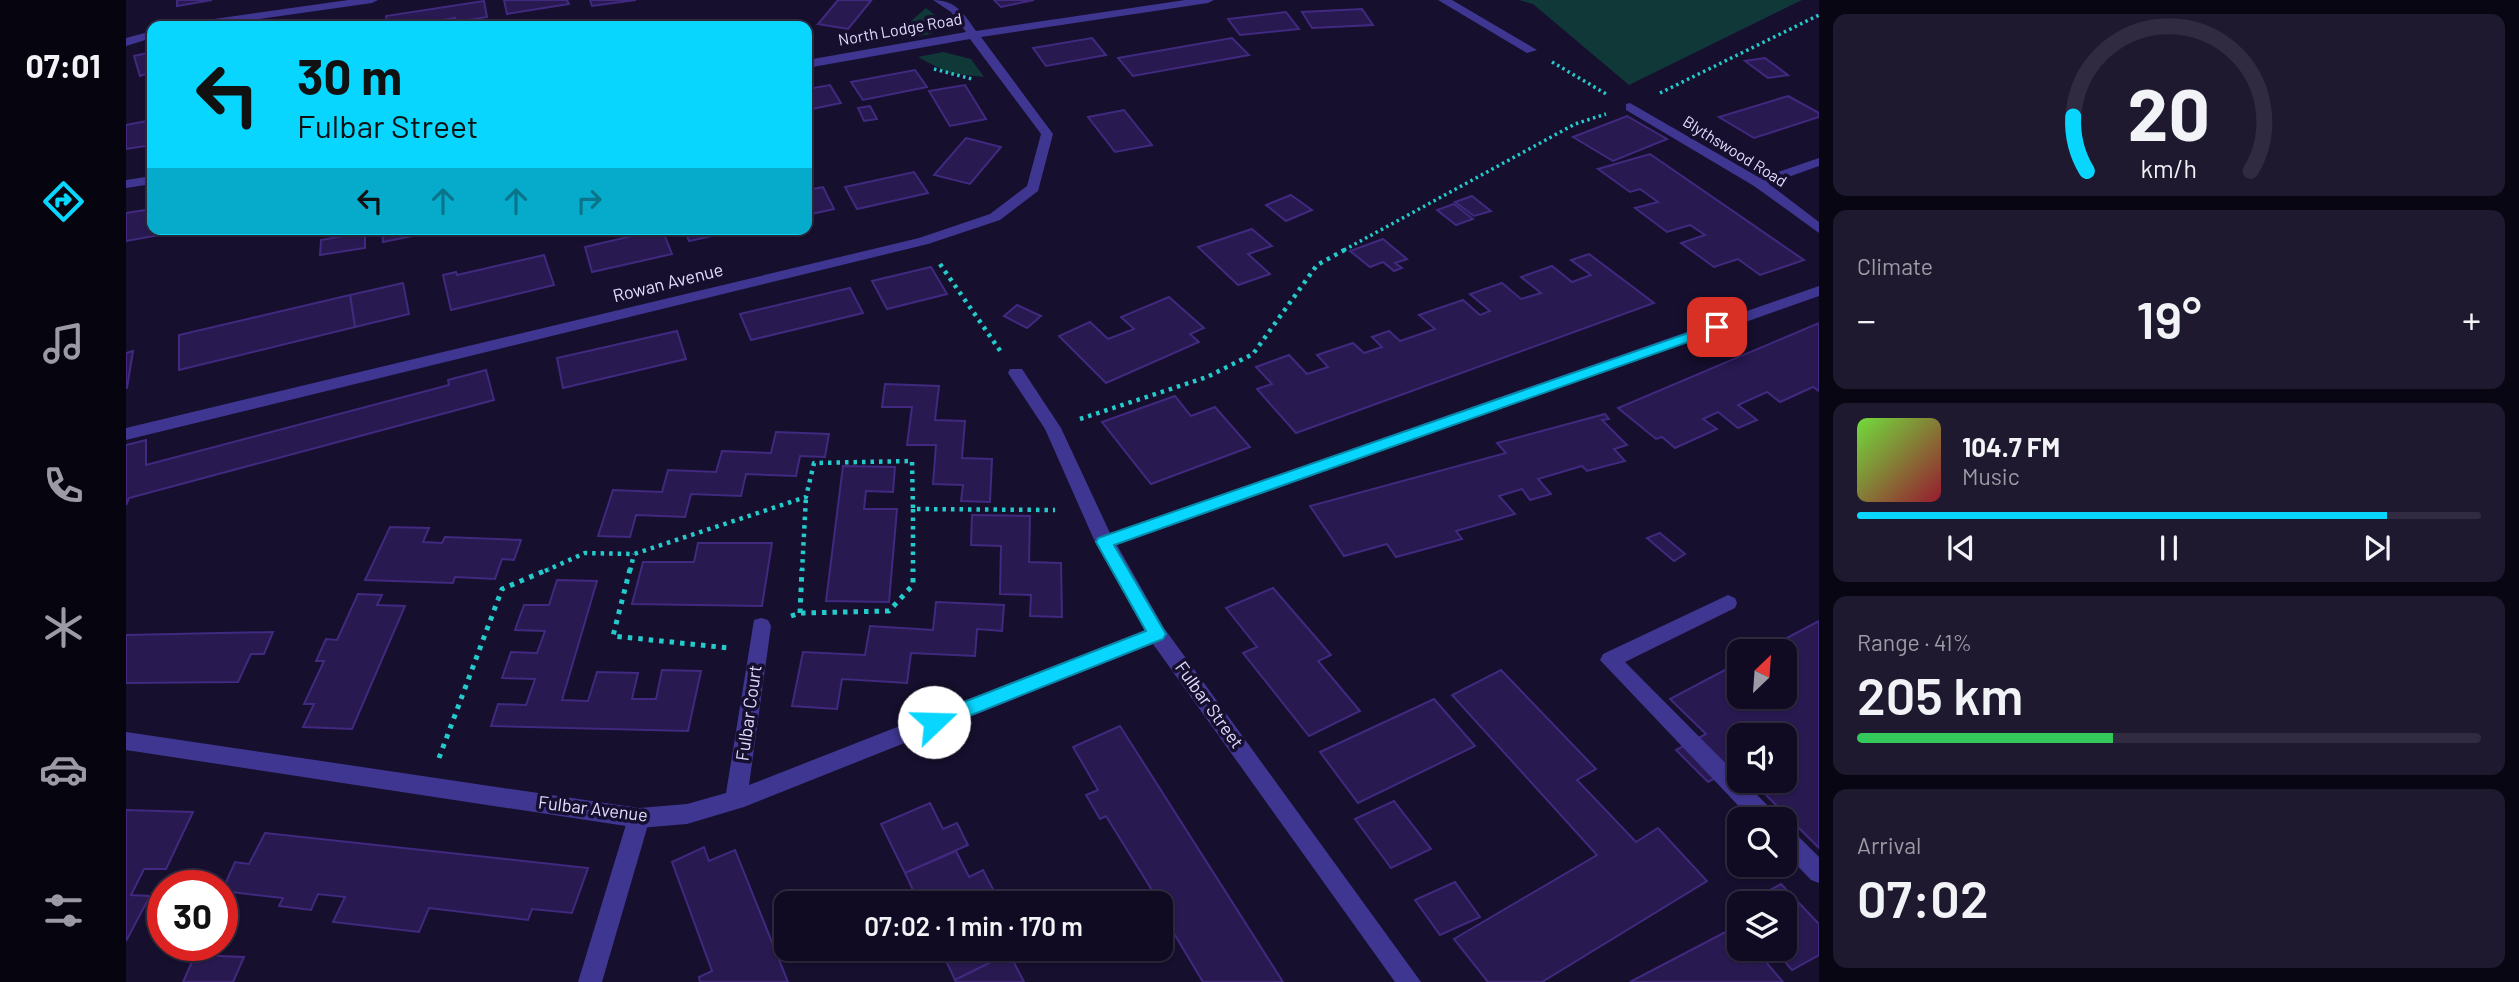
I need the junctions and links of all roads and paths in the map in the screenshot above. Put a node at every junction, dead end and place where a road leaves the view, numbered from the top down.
1 (373, 0) edge
2 (939, 0) edge
3 (1208, 0) edge
4 (1444, 0) edge
5 (1819, 15) edge
6 (222, 21) edge
7 (971, 35) junction
8 (147, 36) edge
9 (126, 42) edge
10 (1531, 50) joint
11 (812, 63) edge
12 (1630, 107) junction
13 (1819, 162) edge
14 (147, 181) edge
15 (1759, 183) junction
16 (126, 184) edge
17 (1819, 229) edge
18 (923, 241) junction
19 (1819, 292) edge
20 (1016, 373) joint
21 (1053, 428) junction
22 (126, 434) edge
23 (806, 497) junction
24 (913, 509) junction
25 (1088, 510) junction
26 (1104, 542) junction
27 (634, 554) junction
28 (1728, 603) dead end
29 (800, 613) junction
30 (761, 626) joint
31 (1157, 634) junction
32 (758, 651) junction
33 (126, 741) edge
34 (429, 786) junction
35 (736, 800) junction
36 (1754, 807) edge
37 (639, 818) junction
38 (1797, 850) edge
39 (1819, 872) edge
40 (590, 982) edge
41 (1409, 982) edge

1 - 6 street
2 - 7 street
3 - 7 street, North Lodge Road
4 - 10 street
5 - 12 path
7 - 11 street, North Lodge Road
7 - 18 street, Rowan Avenue
8 - 9 street
10 - 12 path
12 - 15 street, Blythswood Road
12 - 21 path
13 - 15 street
14 - 16 street
15 - 17 street, Blythswood Road
18 - 20 path
18 - 22 street, Rowan Avenue
19 - 26 street
20 - 21 street, Fulbar Street
21 - 25 street, Fulbar Street
23 - 24 path
23 - 27 path
23 - 29 path
24 - 25 path
24 - 29 path
25 - 26 street, Fulbar Street
26 - 31 street, Fulbar Street
27 - 32 path
27 - 34 path
28 - 36 street
29 - 30 path
30 - 32 street, Fulbar Court
31 - 35 street, Fulbar Avenue
31 - 41 street, Fulbar Street
32 - 35 street, Fulbar Court
33 - 34 street, Fulbar Avenue
34 - 37 street, Fulbar Avenue
35 - 37 street, Fulbar Avenue
37 - 40 street
38 - 39 street

